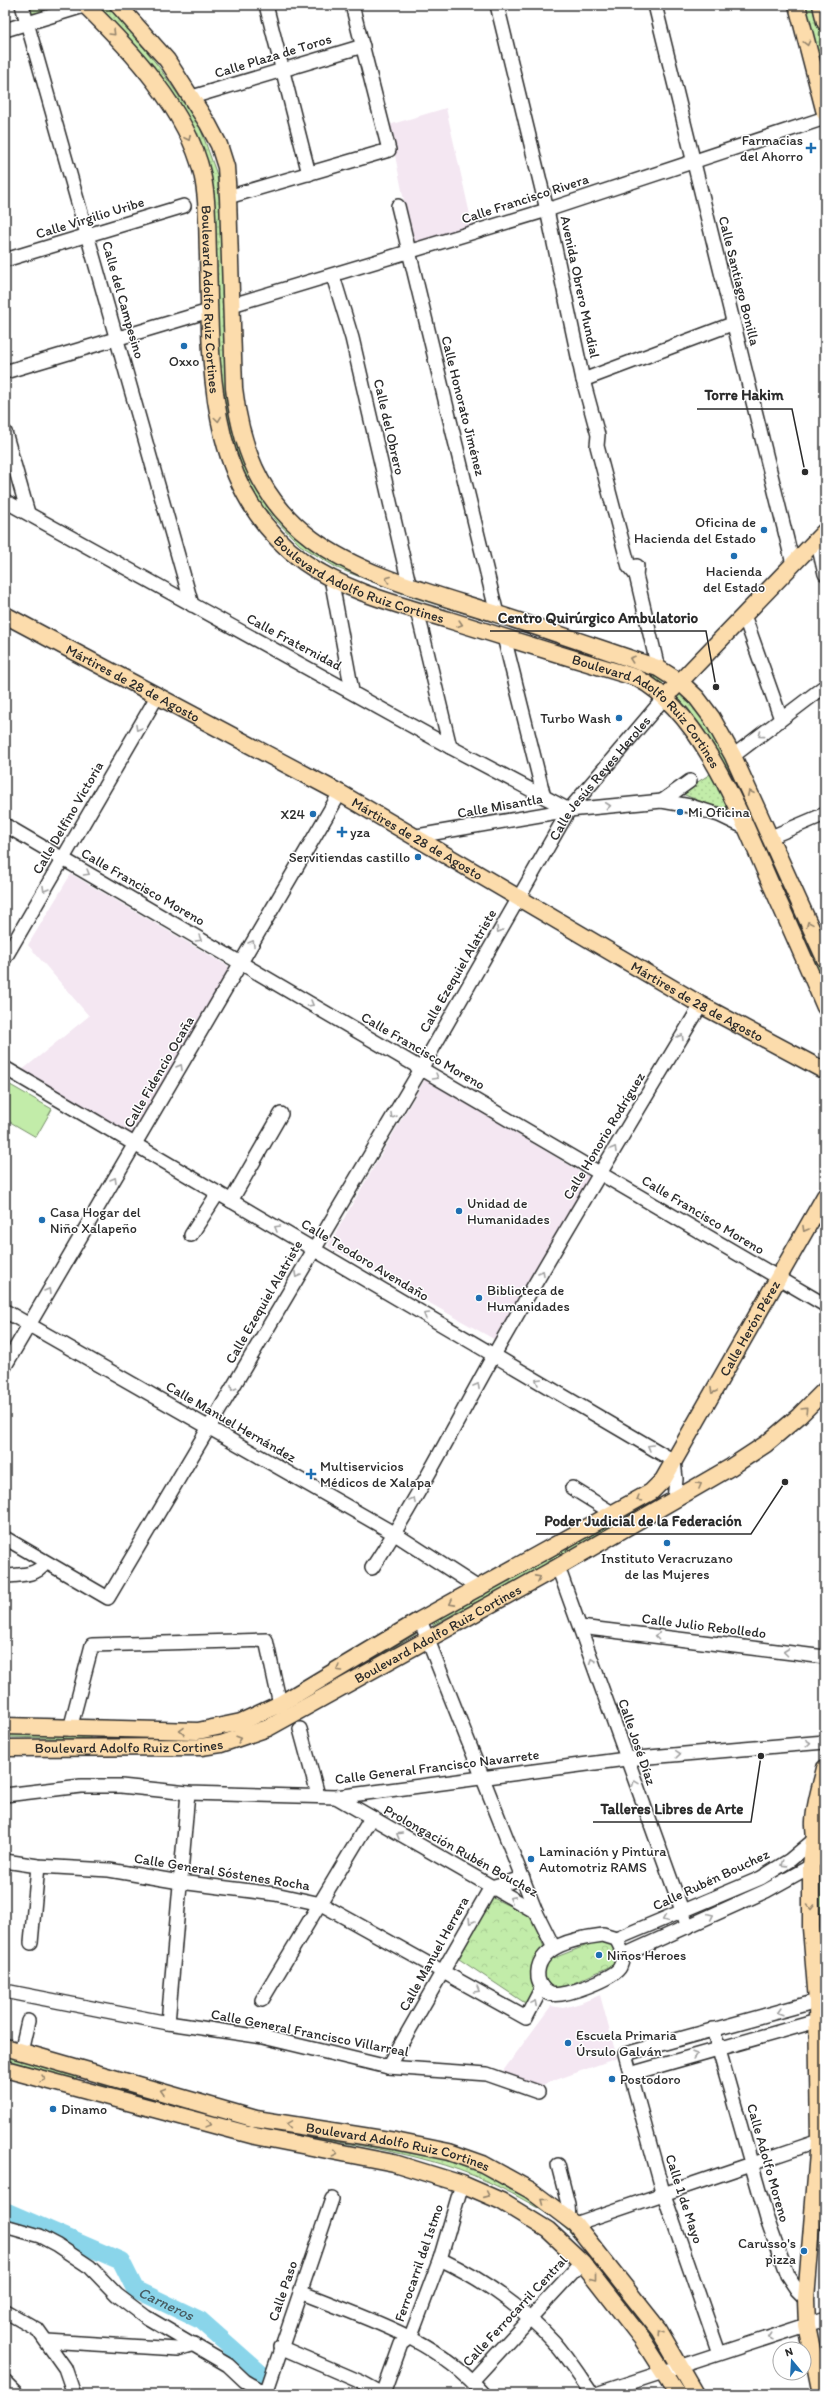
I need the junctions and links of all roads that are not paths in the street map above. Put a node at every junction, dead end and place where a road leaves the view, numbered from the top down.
1 (22, 5) edge
2 (86, 5) edge
3 (118, 5) edge
4 (266, 5) edge
5 (352, 5) edge
6 (497, 5) edge
7 (654, 5) edge
8 (797, 5) edge
9 (821, 5) edge
10 (28, 22) junction
11 (825, 22) edge
12 (5, 30) edge
13 (363, 46) junction
14 (284, 70) junction
15 (192, 97) junction
16 (825, 113) edge
17 (825, 118) edge
18 (693, 161) junction
19 (310, 174) junction
20 (228, 197) junction
21 (184, 206) dead end
22 (398, 206) dead end
23 (546, 210) junction
24 (88, 236) junction
25 (409, 252) junction
26 (5, 260) edge
27 (333, 276) junction
28 (232, 305) junction
29 (209, 311) junction
30 (732, 324) junction
31 (117, 338) junction
32 (5, 372) edge
33 (583, 380) junction
34 (5, 432) edge
35 (5, 501) edge
36 (28, 513) junction
37 (821, 535) edge
38 (793, 564) junction
39 (825, 574) edge
40 (331, 578) junction
41 (410, 588) junction
42 (192, 605) junction
43 (417, 610) junction
44 (497, 614) junction
45 (5, 615) edge
46 (744, 616) junction
47 (504, 637) junction
48 (658, 668) junction
49 (680, 682) junction
50 (825, 686) edge
51 (352, 691) junction
52 (158, 695) junction
53 (666, 697) junction
54 (781, 719) junction
55 (450, 747) junction
56 (733, 756) junction
57 (690, 781) dead end
58 (340, 793) junction
59 (544, 797) junction
60 (662, 801) junction
61 (569, 810) junction
62 (825, 814) edge
63 (5, 825) edge
64 (746, 828) junction
65 (416, 836) junction
66 (771, 837) junction
67 (63, 858) junction
68 (518, 896) junction
69 (5, 958) edge
70 (825, 960) edge
71 (240, 963) junction
72 (700, 1005) junction
73 (825, 1007) edge
74 (5, 1068) edge
75 (421, 1068) junction
76 (825, 1071) edge
77 (281, 1114) dead end
78 (135, 1145) junction
79 (600, 1173) junction
80 (218, 1193) junction
81 (825, 1196) edge
82 (232, 1201) junction
83 (191, 1235) dead end
84 (313, 1248) junction
85 (777, 1278) junction
86 (825, 1305) edge
87 (5, 1311) edge
88 (28, 1325) junction
89 (494, 1355) junction
90 (5, 1366) edge
91 (825, 1390) edge
92 (210, 1428) junction
93 (674, 1461) junction
94 (572, 1488) dead end
95 (674, 1500) junction
96 (614, 1514) junction
97 (394, 1534) junction
98 (5, 1538) edge
99 (45, 1563) junction
100 (558, 1567) junction
101 (372, 1568) dead end
102 (5, 1576) edge
103 (480, 1589) junction
104 (420, 1620) junction
105 (580, 1626) junction
106 (427, 1638) junction
107 (825, 1657) edge
108 (280, 1704) junction
109 (5, 1726) edge
110 (300, 1728) dead end
111 (70, 1729) junction
112 (97, 1730) junction
113 (825, 1742) edge
114 (5, 1748) edge
115 (97, 1748) junction
116 (626, 1759) junction
117 (825, 1768) edge
118 (482, 1777) junction
119 (188, 1793) junction
120 (5, 1795) edge
121 (318, 1795) junction
122 (336, 1797) junction
123 (371, 1818) junction
124 (814, 1840) junction
125 (5, 1861) edge
126 (818, 1863) edge
127 (38, 1866) junction
128 (523, 1878) junction
129 (180, 1882) junction
130 (490, 1887) junction
131 (321, 1904) junction
132 (536, 1912) junction
133 (681, 1912) junction
134 (688, 1927) junction
135 (811, 1928) junction
136 (616, 1939) junction
137 (31, 1943) dead end
138 (825, 1944) edge
139 (554, 1948) junction
140 (624, 1955) junction
141 (820, 1968) edge
142 (444, 1970) junction
143 (542, 1987) junction
144 (5, 1991) edge
145 (262, 2000) dead end
146 (817, 2001) junction
147 (759, 2018) junction
148 (28, 2021) dead end
149 (818, 2021) junction
150 (168, 2023) junction
151 (712, 2029) junction
152 (762, 2037) junction
153 (5, 2047) edge
154 (718, 2049) junction
155 (20, 2052) junction
156 (388, 2067) junction
157 (5, 2069) edge
158 (89, 2070) junction
159 (630, 2074) junction
160 (84, 2091) junction
161 (538, 2092) dead end
162 (819, 2141) junction
163 (821, 2163) edge
164 (751, 2164) junction
165 (558, 2165) dead end
166 (462, 2184) junction
167 (663, 2192) junction
168 (332, 2199) dead end
169 (820, 2199) edge
170 (572, 2222) junction
171 (5, 2226) edge
172 (440, 2259) junction
173 (582, 2262) junction
174 (300, 2292) junction
175 (806, 2299) junction
176 (5, 2311) edge
177 (530, 2319) junction
178 (825, 2319) edge
179 (807, 2325) junction
180 (411, 2336) junction
181 (47, 2341) junction
182 (194, 2344) junction
183 (280, 2347) junction
184 (719, 2353) junction
185 (681, 2365) junction
186 (664, 2371) junction
187 (472, 2381) junction
188 (5, 2382) edge
189 (267, 2391) edge
190 (17, 2394) edge
191 (74, 2394) edge
192 (383, 2394) edge
193 (484, 2394) edge
194 (592, 2394) edge
195 (596, 2394) edge
196 (677, 2394) edge
197 (696, 2394) edge
198 (821, 2394) edge

1 - 10 street, Calle del Campesino
2 - 10 street
2 -> 29 main road, Boulevard Adolfo Ruiz Cortines
3 - 15 main road, Boulevard Adolfo Ruiz Cortines
4 - 14 street
5 - 13 street
6 - 23 street, Avenida Obrero Mundial
7 - 18 street, Calle Santiago Bonilla
8 -> 16 main road
9 - 11 main road
10 - 12 street
10 - 24 street, Calle del Campesino
13 - 14 street, Calle Plaza de Toros
13 - 19 street
14 - 15 street, Calle Plaza de Toros
14 - 19 street
15 - 20 main road, Boulevard Adolfo Ruiz Cortines
17 - 18 street, Calle Francisco Rivera
18 - 23 street, Calle Francisco Rivera
18 - 30 street, Calle Santiago Bonilla
19 - 20 street
20 - 28 main road, Boulevard Adolfo Ruiz Cortines
21 - 24 street, Calle Virgilio Uribe
22 - 25 street, Calle Honorato Jiménez
23 - 25 street, Calle Francisco Rivera
23 - 33 street, Avenida Obrero Mundial
24 - 26 street, Calle Virgilio Uribe
24 - 31 street, Calle del Campesino
25 - 27 street, Calle Francisco Rivera
25 - 44 street, Calle Honorato Jiménez
27 - 28 street, Calle Francisco Rivera
27 - 41 street, Calle del Obrero
41 -> 28 main road, Boulevard Adolfo Ruiz Cortines
29 - 31 street
29 -> 40 main road, Boulevard Adolfo Ruiz Cortines
30 - 33 street
30 - 38 street, Calle Santiago Bonilla
31 - 32 street
31 - 42 street, Calle del Campesino
33 - 48 street, Avenida Obrero Mundial
34 - 36 street
35 - 36 street, Calle Fraternidad
36 - 42 street, Calle Fraternidad
37 - 38 main road, Calle Jesús Reyes Heroles
37 - 39 street
38 - 46 main road, Calle Jesús Reyes Heroles
40 - 43 main road, Boulevard Adolfo Ruiz Cortines
40 - 51 street
41 - 44 main road, Boulevard Adolfo Ruiz Cortines
42 - 51 street, Calle Fraternidad
43 -> 47 main road, Boulevard Adolfo Ruiz Cortines
43 - 55 street
48 -> 44 main road, Boulevard Adolfo Ruiz Cortines
45 - 52 main road, Mártires de 28 de Agosto
46 - 49 main road, Calle Jesús Reyes Heroles
46 - 54 street
47 - 53 main road, Boulevard Adolfo Ruiz Cortines
47 - 59 street
48 - 49 main road, Boulevard Adolfo Ruiz Cortines
49 - 53 main road, Calle Jesús Reyes Heroles
49 - 56 main road, Boulevard Adolfo Ruiz Cortines
50 - 54 street
51 - 55 street, Calle Fraternidad
52 - 58 main road, Mártires de 28 de Agosto
52 -> 67 street, Calle Delfino Victoria
53 - 61 street, Calle Jesús Reyes Heroles
53 - 64 main road, Boulevard Adolfo Ruiz Cortines
54 -> 56 street
55 - 59 street, Calle Fraternidad
66 -> 56 main road, Boulevard Adolfo Ruiz Cortines
57 - 60 street
58 - 65 main road, Mártires de 28 de Agosto
71 -> 58 street, Calle Fidencio Ocaña
59 - 61 street, Calle Fraternidad
61 -> 60 street, Calle Misantla
60 - 64 street, Calle Misantla
61 - 65 street, Calle Misantla
61 - 68 street, Calle Jesús Reyes Heroles
62 - 66 street
63 - 67 street, Calle Francisco Moreno
64 - 73 main road, Boulevard Adolfo Ruiz Cortines
65 - 68 main road, Mártires de 28 de Agosto
70 -> 66 main road, Boulevard Adolfo Ruiz Cortines
67 -> 69 street, Calle Delfino Victoria
67 -> 71 street, Calle Francisco Moreno
68 - 72 main road, Mártires de 28 de Agosto
68 -> 75 street, Calle Ezequiel Alatriste
71 -> 75 street, Calle Francisco Moreno
78 -> 71 street, Calle Fidencio Ocaña
72 - 76 main road, Mártires de 28 de Agosto
79 -> 72 street, Calle Honorio Rodríguez
74 - 78 street, Calle Teodoro Avendaño
75 -> 79 street, Calle Francisco Moreno
75 -> 84 street, Calle Ezequiel Alatriste
77 - 82 street
78 - 80 street, Calle Teodoro Avendaño
88 -> 78 street, Calle Fidencio Ocaña
79 - 85 street, Calle Francisco Moreno
89 -> 79 street, Calle Honorio Rodríguez
80 - 82 street, Calle Teodoro Avendaño
80 - 83 street
81 -> 85 main road, Calle Herón Pérez
84 -> 82 street, Calle Teodoro Avendaño
89 -> 84 street, Calle Teodoro Avendaño
84 -> 92 street, Calle Ezequiel Alatriste
85 - 86 street, Calle Francisco Moreno
85 -> 93 main road, Calle Herón Pérez
87 - 88 street, Calle Manuel Hernández
88 - 90 street, Calle Fidencio Ocaña
88 - 92 street, Calle Manuel Hernández
93 -> 89 street, Calle Teodoro Avendaño
97 -> 89 street, Calle Honorio Rodríguez
95 -> 91 main road, Boulevard Adolfo Ruiz Cortines
92 - 97 street, Calle Manuel Hernández
92 - 99 street, Calle Ezequiel Alatriste
93 - 95 street
93 -> 96 main road, Boulevard Adolfo Ruiz Cortines
94 - 96 street
95 - 100 main road, Boulevard Adolfo Ruiz Cortines
96 - 103 main road, Boulevard Adolfo Ruiz Cortines
97 - 101 street, Calle Honorio Rodríguez
97 - 103 street, Calle Manuel Hernández
98 - 99 street
99 - 102 street
100 - 105 street, Calle José Díaz
106 -> 100 main road, Boulevard Adolfo Ruiz Cortines
103 -> 104 main road, Boulevard Adolfo Ruiz Cortines
104 - 106 street
104 -> 108 main road, Boulevard Adolfo Ruiz Cortines
107 -> 105 street, Calle Julio Rebolledo
116 -> 105 street, Calle José Díaz
115 -> 106 main road, Boulevard Adolfo Ruiz Cortines
106 - 118 street
108 - 111 street
108 -> 112 main road, Boulevard Adolfo Ruiz Cortines
109 - 111 main road, Boulevard Adolfo Ruiz Cortines
110 - 121 street
111 - 112 main road, Boulevard Adolfo Ruiz Cortines
112 - 115 main road
116 -> 113 street, Calle General Francisco Navarrete
114 - 115 main road, Boulevard Adolfo Ruiz Cortines
116 - 118 street, Calle General Francisco Navarrete
133 -> 116 street, Calle José Díaz
117 - 124 main road
118 - 122 street, Calle General Francisco Navarrete
118 - 128 street
119 - 120 street, Calle General Francisco Navarrete
119 - 121 street, Calle General Francisco Navarrete
119 - 129 street
121 - 122 street, Calle General Francisco Navarrete
122 - 123 street, Prolongación Rubén Bouchez
130 -> 123 street, Prolongación Rubén Bouchez
123 - 131 street
124 - 126 main road
124 -> 133 street, Calle Rubén Bouchez
125 - 127 street, Calle General Sóstenes Rocha
134 -> 126 street
126 -> 135 main road
127 - 129 street, Calle General Sóstenes Rocha
127 - 137 street
128 - 130 street
128 - 132 street
129 - 131 street, Calle General Sóstenes Rocha
129 - 150 street
132 -> 130 street, Prolongación Rubén Bouchez
130 -> 142 street, Calle Manuel Herrera
131 - 142 street, Calle General Sóstenes Rocha
131 - 145 street
132 - 139 street, Prolongación Rubén Bouchez
133 - 134 street, Calle José Díaz
133 -> 136 street, Calle Rubén Bouchez
134 - 140 street
135 - 138 main road
135 - 141 main road
136 - 139 street
136 - 140 street
139 - 143 street
140 - 143 street
141 - 146 main road
142 -> 143 street, Calle General Sóstenes Rocha
142 - 156 street, Calle Manuel Herrera
144 - 150 street, Calle General Francisco Villarreal
146 -> 147 street
146 - 149 main road
147 - 151 street
147 - 152 street
148 - 155 street
149 - 152 street
149 - 162 main road
150 - 156 street, Calle General Francisco Villarreal
151 - 154 street, Calle Adolfo Moreno
151 - 159 street, Calle 1 de Mayo
152 - 154 street
153 - 155 main road, Boulevard Adolfo Ruiz Cortines
159 -> 154 street
154 - 164 street, Calle Adolfo Moreno
155 - 158 main road, Boulevard Adolfo Ruiz Cortines
156 - 161 street, Calle General Francisco Villarreal
157 -> 160 main road, Boulevard Adolfo Ruiz Cortines
158 - 160 main road
170 -> 158 main road, Boulevard Adolfo Ruiz Cortines
159 - 167 street, Calle 1 de Mayo
160 -> 166 main road, Boulevard Adolfo Ruiz Cortines
162 - 163 main road
162 - 164 street
163 - 169 main road
164 - 167 street
164 - 175 street, Calle Adolfo Moreno
165 - 170 street
166 - 172 street, Ferrocarril del Istmo
166 -> 173 main road, Boulevard Adolfo Ruiz Cortines
167 - 170 street
167 - 184 street, Calle 1 de Mayo
168 - 174 street, Calle Paso
169 - 175 main road
185 -> 170 main road, Boulevard Adolfo Ruiz Cortines
171 - 182 street
172 - 177 street
172 - 180 street, Ferrocarril del Istmo
173 - 177 street, Calle Ferrocarril Central
173 -> 186 main road, Boulevard Adolfo Ruiz Cortines
174 - 180 street
174 - 183 street, Calle Paso
175 - 179 main road
176 - 181 street
177 - 187 street, Calle Ferrocarril Central
177 - 194 street
178 - 179 street
179 -> 184 street
179 - 198 main road
180 - 187 street
180 - 192 street, Ferrocarril del Istmo
181 - 182 street
181 - 191 street
182 - 189 street
183 - 189 street, Calle Paso
183 - 192 street
184 - 185 street
185 - 186 street
185 - 197 main road, Boulevard Adolfo Ruiz Cortines
186 - 195 street
186 - 196 main road, Boulevard Adolfo Ruiz Cortines
187 - 193 street
188 - 190 street

